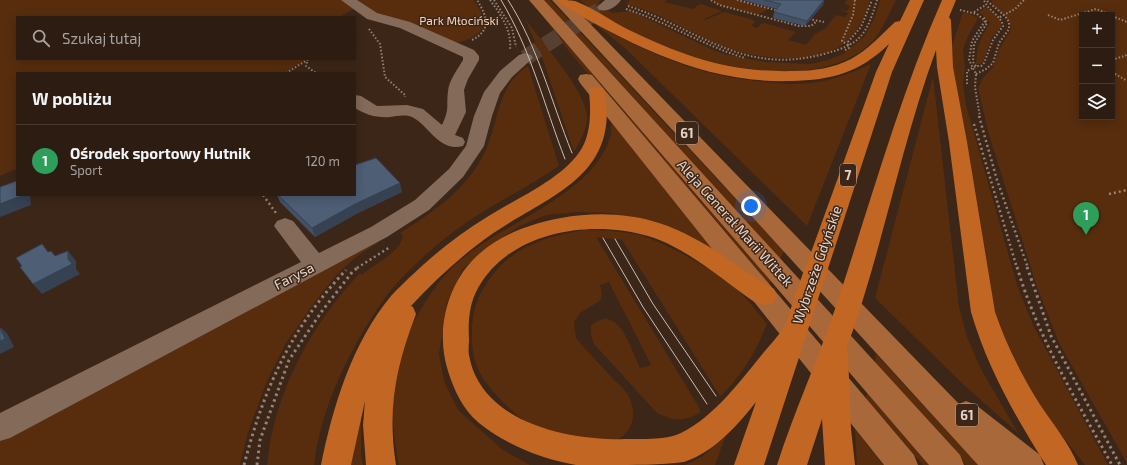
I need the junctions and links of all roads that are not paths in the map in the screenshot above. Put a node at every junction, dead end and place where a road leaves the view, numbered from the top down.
1 (348, 0) edge
2 (529, 0) edge
3 (536, 0) edge
4 (559, 0) edge
5 (564, 0) edge
6 (947, 4) edge
7 (913, 8) edge
8 (521, 54) tunnel mouth
9 (567, 57) dead end
10 (577, 69) dead end
11 (597, 92) junction
12 (356, 101) edge
13 (445, 137) junction
14 (475, 146) junction
15 (285, 226) dead end
16 (316, 264) junction
17 (430, 272) junction
18 (765, 296) junction
19 (792, 336) junction
20 (835, 344) junction
21 (904, 367) junction
22 (0, 428) edge
23 (336, 465) edge
24 (381, 465) edge
25 (749, 465) edge
26 (792, 465) edge
27 (840, 465) edge
28 (903, 465) edge
29 (949, 465) edge
30 (998, 465) edge
31 (1029, 465) edge
32 (1063, 465) edge

1 - 13 street
2 - 9 main road
3 - 29 main road, Aleja Generał Marii Wittek
4 - 21 main road, Aleja Generał Marii Wittek / 61
5 - 7 highway
6 - 20 highway
6 - 32 highway
7 - 19 highway, Wybrzeże Gdyńskie / 7
8 - 14 street, Farysa
10 - 11 main road
11 - 17 highway
11 - 18 main road
12 - 13 street
13 - 14 street
14 - 16 street, Farysa
15 - 16 street
16 - 22 street, Farysa
17 - 23 highway
17 - 24 highway
18 - 19 highway
18 - 28 main road
19 - 25 highway, Wybrzeże Gdyńskie / 7
20 - 26 highway
20 - 27 highway
21 - 30 main road, Aleja Generał Marii Wittek
21 - 31 main road, 61

